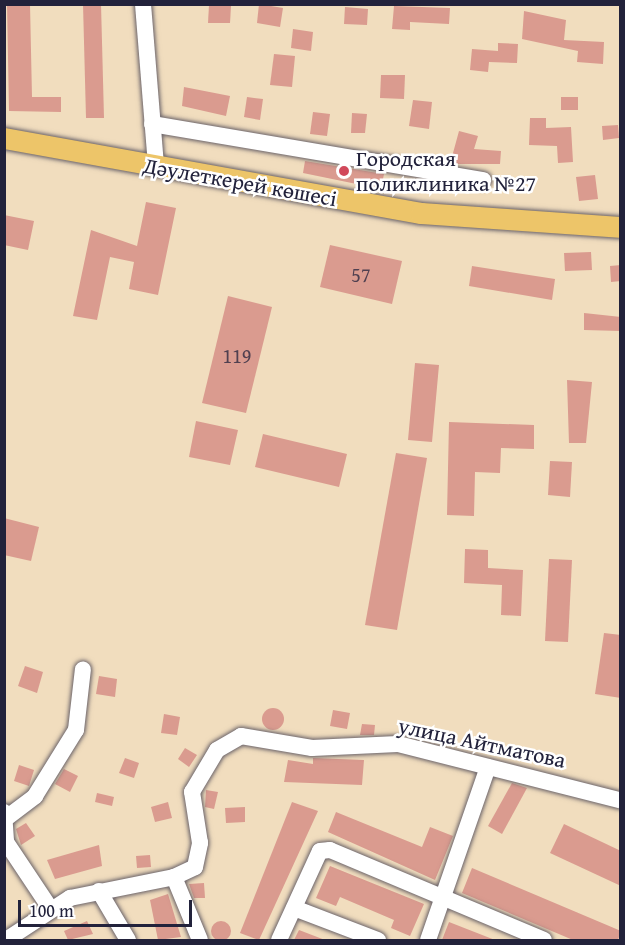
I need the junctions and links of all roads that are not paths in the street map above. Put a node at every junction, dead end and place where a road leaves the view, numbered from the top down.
1 (143, 4) edge
2 (152, 124) junction
3 (4, 138) edge
4 (156, 167) junction
5 (483, 180) dead end
6 (621, 227) edge
7 (83, 669) dead end
8 (488, 767) junction
9 (621, 800) edge
10 (5, 815) edge
11 (174, 877) junction
12 (99, 891) junction
13 (445, 899) junction
14 (50, 908) junction
15 (294, 908) junction
16 (6, 940) edge
17 (128, 940) edge
18 (200, 940) edge
19 (279, 940) edge
20 (378, 940) edge
21 (428, 940) edge
22 (544, 940) edge

1 - 2 street
2 - 4 street
2 - 5 street
3 - 4 main road, Дәулеткерей көшесі
4 - 6 main road, Дәулеткерей көшесі
7 - 10 street
8 - 9 street, улица Айтматова
8 - 11 street, улица Айтматова
8 - 13 street
10 - 14 street
11 - 12 street
11 - 18 street
12 - 14 street
12 - 17 street
13 - 15 street
13 - 21 street
13 - 22 street
14 - 16 street
15 - 19 street
15 - 20 street

